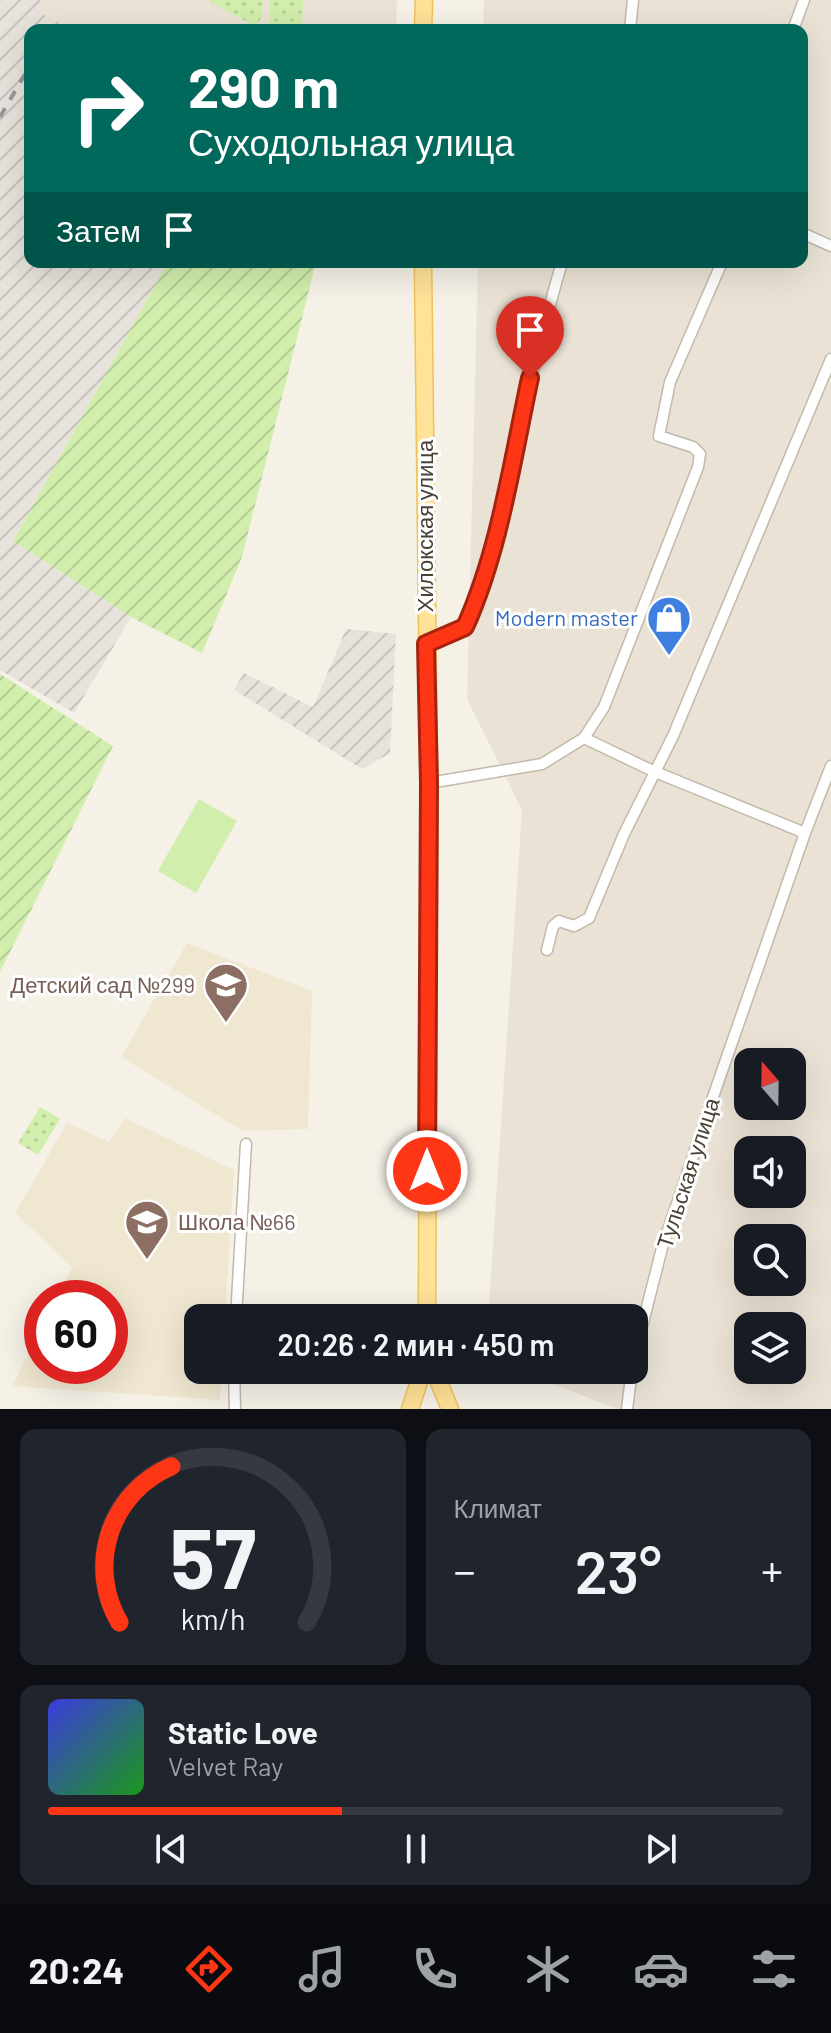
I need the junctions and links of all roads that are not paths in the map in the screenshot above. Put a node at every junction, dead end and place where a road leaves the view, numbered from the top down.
1 (424, 0) edge
2 (633, 0) edge
3 (804, 0) edge
4 (423, 24) edge
5 (631, 24) edge
6 (795, 24) edge
7 (808, 236) edge
8 (831, 246) edge
9 (423, 268) edge
10 (560, 268) edge
11 (719, 268) edge
12 (831, 359) edge
13 (426, 644) junction
14 (584, 738) junction
15 (831, 766) edge
16 (653, 771) junction
17 (429, 783) junction
18 (805, 833) junction
19 (547, 950) dead end
20 (246, 1144) dead end
21 (237, 1304) edge
22 (427, 1304) edge
23 (648, 1304) edge
24 (234, 1384) edge
25 (418, 1384) edge
26 (440, 1384) edge
27 (630, 1384) edge
28 (235, 1409) edge
29 (410, 1409) edge
30 (450, 1409) edge
31 (627, 1409) edge

1 - 4 main road
2 - 5 street
3 - 6 street
7 - 8 street
9 - 13 main road, Хилокская улица
10 - 13 street
11 - 14 street
12 - 16 street
13 - 17 main road, Хилокская улица
14 - 16 street
14 - 17 street
15 - 18 street, Тульская улица
16 - 18 street
16 - 19 street
17 - 22 main road, Хилокская улица
18 - 23 street, Тульская улица
20 - 21 street
24 - 28 street
25 - 29 main road
26 - 30 main road
27 - 31 street

